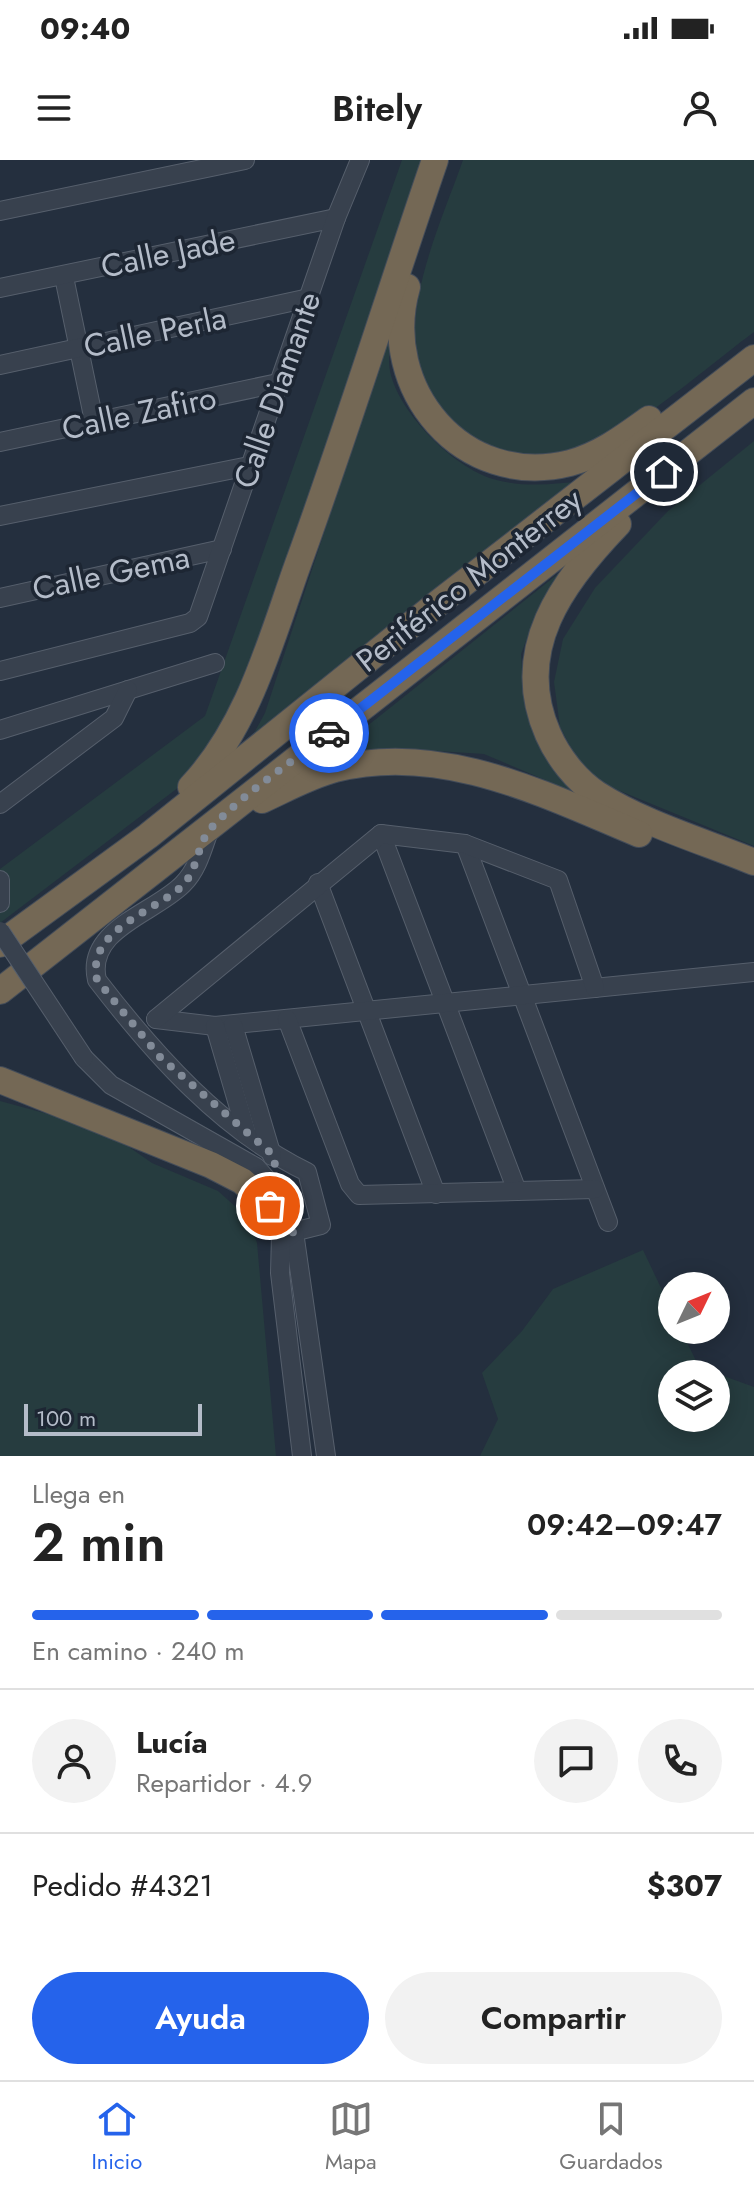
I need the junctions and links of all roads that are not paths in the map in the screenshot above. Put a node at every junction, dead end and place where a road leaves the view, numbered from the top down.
1 (245, 160) edge
2 (360, 160) edge
3 (435, 160) edge
4 (453, 160) edge
5 (0, 211) edge
6 (336, 218) junction
7 (64, 277) junction
8 (0, 288) edge
9 (309, 298) junction
10 (79, 348) junction
11 (748, 362) edge
12 (0, 365) edge
13 (278, 383) junction
14 (754, 401) edge
15 (94, 421) junction
16 (0, 442) edge
17 (687, 454) junction
18 (249, 466) junction
19 (0, 516) edge
20 (222, 549) junction
21 (0, 598) edge
22 (215, 663) dead end
23 (0, 671) edge
24 (128, 690) junction
25 (0, 730) edge
26 (0, 804) edge
27 (212, 826) junction
28 (381, 834) junction
29 (148, 836) junction
30 (465, 844) junction
31 (754, 862) edge
32 (0, 880) edge
33 (754, 881) edge
34 (318, 883) junction
35 (0, 903) edge
36 (0, 931) edge
37 (0, 944) edge
38 (754, 972) edge
39 (595, 988) junction
40 (0, 991) edge
41 (521, 995) junction
42 (444, 1003) junction
43 (364, 1011) junction
44 (287, 1019) junction
45 (224, 1026) junction
46 (0, 1080) edge
47 (247, 1136) junction
48 (272, 1154) junction
49 (250, 1163) junction
50 (595, 1189) junction
51 (517, 1191) junction
52 (436, 1194) junction
53 (279, 1209) junction
54 (608, 1222) dead end
55 (287, 1234) junction
56 (321, 1416) junction
57 (296, 1418) junction
58 (302, 1456) edge
59 (326, 1456) edge

1 - 5 street
2 - 6 street, Calle Diamante
3 - 29 highway
4 - 11 highway
6 - 7 street, Calle Jade
6 - 9 street, Calle Diamante
7 - 8 street, Calle Jade
7 - 10 street
9 - 10 street, Calle Perla
9 - 13 street, Calle Diamante
10 - 12 street, Calle Perla
10 - 15 street
11 - 29 highway, Periférico Monterrey
13 - 15 street, Calle Zafiro
13 - 18 street, Calle Diamante
14 - 17 highway, Periférico Monterrey
15 - 16 street, Calle Zafiro
17 - 27 highway, Periférico Monterrey
17 - 31 highway
18 - 19 street
18 - 20 street, Calle Diamante
20 - 21 street, Calle Gema
20 - 23 street, Calle Diamante
22 - 24 street
24 - 25 street
24 - 26 street
27 - 33 highway
27 - 40 highway, Periférico Monterrey
27 - 47 street
28 - 30 street
28 - 34 street
28 - 42 street
29 - 37 highway, Periférico Monterrey
30 - 39 street
30 - 41 street
32 - 35 street
34 - 43 street
34 - 45 street
36 - 49 street, bridge
38 - 39 street
39 - 41 street
41 - 42 street
41 - 50 street
42 - 43 street
42 - 51 street
43 - 44 street
43 - 52 street
44 - 45 street
44 - 52 street
45 - 47 street
45 - 48 street
46 - 53 highway
47 - 48 street
47 - 49 street
48 - 53 street
48 - 55 street
49 - 53 street
50 - 51 street
50 - 54 street
51 - 52 street
53 - 55 street
55 - 56 street
55 - 57 street
56 - 57 street
56 - 59 street
57 - 58 street

